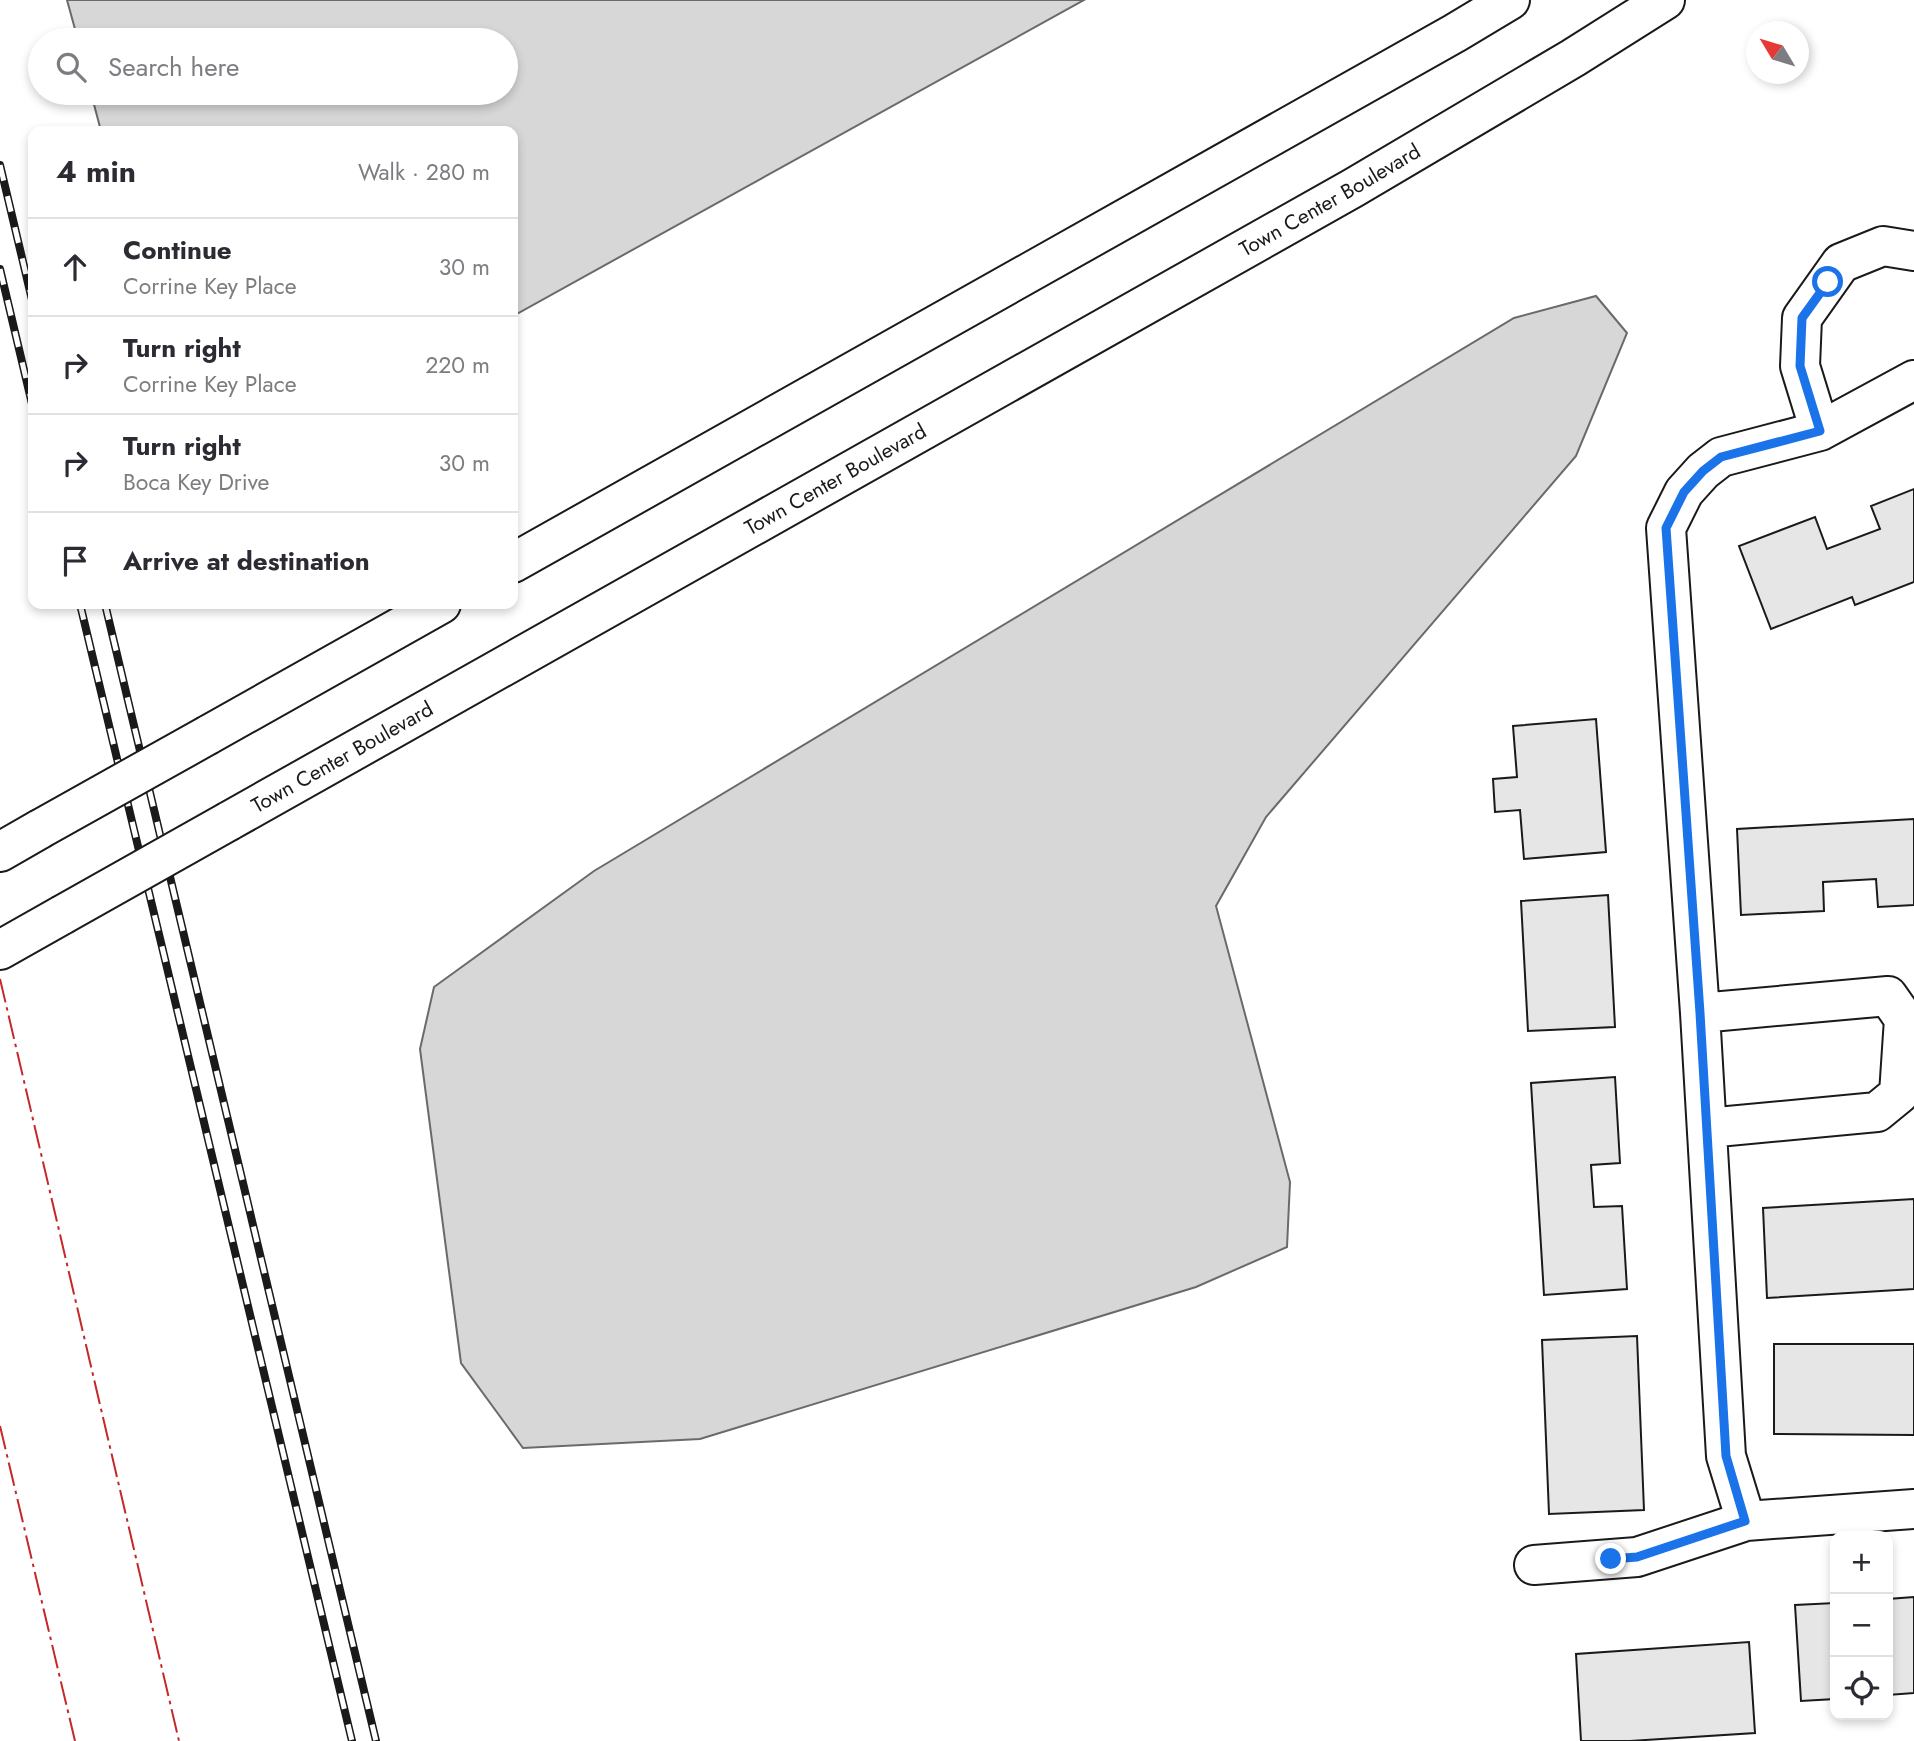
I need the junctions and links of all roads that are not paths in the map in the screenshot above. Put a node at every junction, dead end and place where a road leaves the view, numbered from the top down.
1 (1510, 0) edge
2 (1665, 0) edge
3 (1914, 251) edge
4 (1914, 380) edge
5 (1820, 431) junction
6 (518, 561) edge
7 (432, 609) edge
8 (0, 852) edge
9 (0, 950) edge
10 (1700, 1013) junction
11 (1707, 1128) junction
12 (1914, 1509) edge
13 (1745, 1521) junction
14 (1534, 1565) dead end

1 - 6 main road
2 - 9 main road, Town Center Boulevard, bridge
3 - 5 main road
4 - 5 main road
5 - 10 main road
7 - 8 main road, bridge
10 - 11 main road
10 - 11 main road
11 - 13 main road
12 - 13 main road
13 - 14 main road

